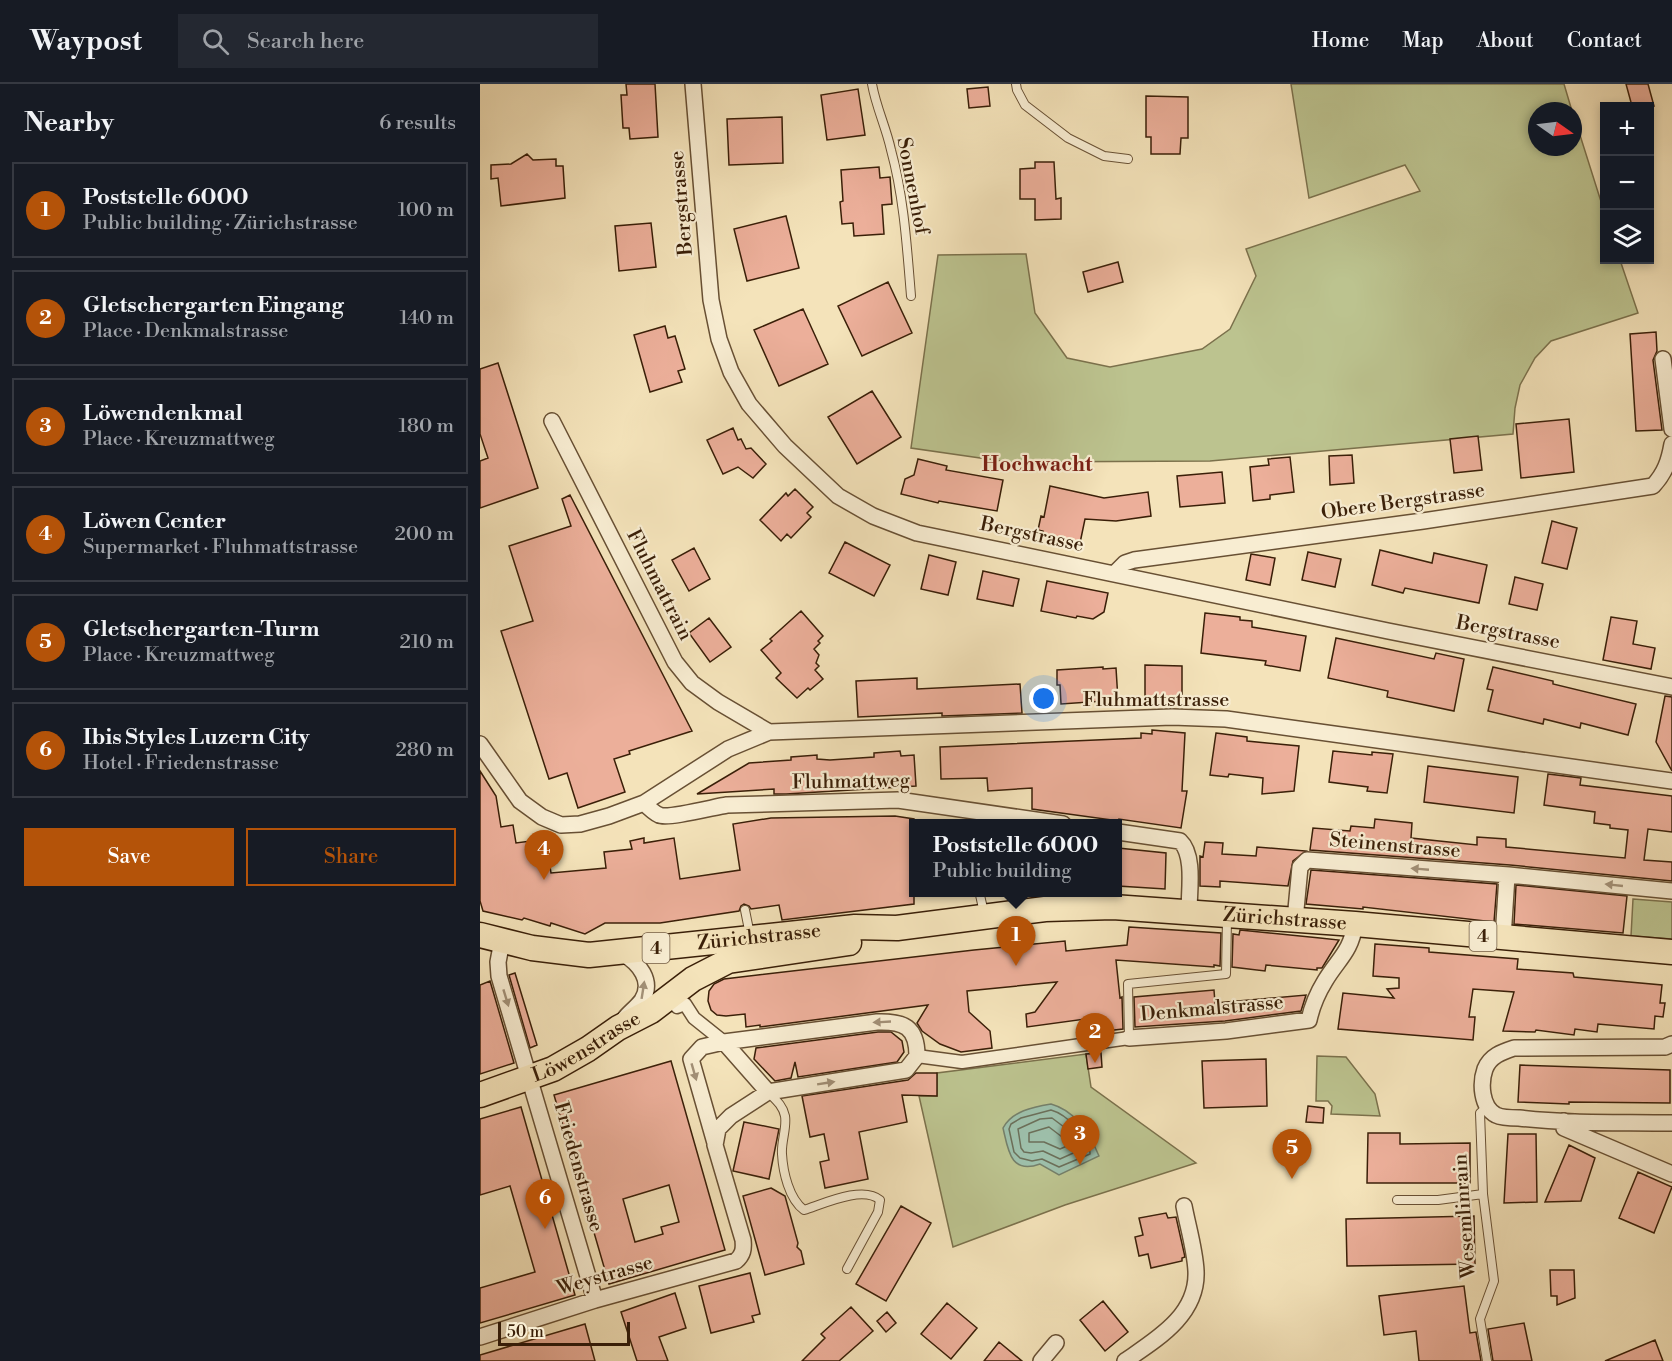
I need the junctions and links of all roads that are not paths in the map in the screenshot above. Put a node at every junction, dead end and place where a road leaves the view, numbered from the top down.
1 (693, 84) edge
2 (872, 84) edge
3 (1017, 84) edge
4 (1128, 159) dead end
5 (911, 296) dead end
6 (1663, 359) dead end
7 (552, 421) dead end
8 (1672, 429) edge
9 (1672, 444) edge
10 (1115, 573) junction
11 (1672, 687) edge
12 (769, 732) junction
13 (480, 744) edge
14 (1672, 781) edge
15 (644, 803) junction
16 (1029, 819) edge
17 (1122, 833) edge
18 (1507, 876) junction
19 (1672, 891) edge
20 (745, 910) dead end
21 (1189, 911) junction
22 (1227, 915) junction
23 (1295, 920) junction
24 (1355, 924) junction
25 (897, 928) junction
26 (491, 938) edge
27 (1503, 938) junction
28 (743, 946) junction
29 (1672, 952) edge
30 (622, 953) junction
31 (713, 968) junction
32 (681, 995) junction
33 (618, 1028) junction
34 (1129, 1038) junction
35 (724, 1042) junction
36 (1672, 1044) edge
37 (917, 1056) junction
38 (531, 1078) junction
39 (768, 1092) junction
40 (480, 1095) edge
41 (1488, 1106) junction
42 (1564, 1120) junction
43 (1672, 1123) edge
44 (715, 1145) junction
45 (1672, 1174) edge
46 (1483, 1194) junction
47 (1397, 1200) dead end
48 (1184, 1206) dead end
49 (847, 1269) dead end
50 (595, 1300) junction
51 (480, 1337) edge
52 (1056, 1343) dead end
53 (1041, 1361) edge
54 (1125, 1361) edge
55 (1486, 1361) edge

1 - 10 street, Bergstrasse
2 - 5 lane, Sonnenhof
3 - 4 lane
6 - 8 street
7 - 12 street, Fluhmattrain
9 - 10 street, Obere Bergstrasse
10 - 11 street, Bergstrasse
12 - 14 street, Fluhmattstrasse
12 - 15 street, Fluhmattstrasse
13 - 15 street, Fluhmattstrasse
15 - 16 street, Fluhmattweg
17 - 21 street
19 -> 18 street, Steinenstrasse
18 -> 23 street, Steinenstrasse
18 - 27 street
20 - 28 lane
21 - 22 main road, Zürichstrasse / 4
21 - 25 main road, Zürichstrasse / 4
22 - 23 main road, Zürichstrasse / 4
22 - 34 lane
23 - 24 main road, Zürichstrasse / 4
24 - 27 main road, Zürichstrasse / 4
24 - 34 street, Denkmalstrasse
25 - 28 main road, Zürichstrasse / 4
25 - 31 main road, Zürichstrasse / 4
26 - 30 main road, Zürichstrasse / 4
26 -> 38 street, Friedenstrasse
27 - 29 main road, Zürichstrasse / 4
28 - 30 main road, Zürichstrasse / 4
28 - 31 lane
33 -> 30 street
31 - 32 main road, Zürichstrasse / 4
32 - 33 main road, Löwenstrasse / 4
32 - 35 street
33 - 38 main road, Löwenstrasse / 4
34 - 37 street, Denkmalstrasse
37 -> 35 street
35 - 39 street
35 -> 44 street
36 - 41 street
39 -> 37 street
38 - 40 main road, Löwenstrasse / 4
38 - 50 street, Friedenstrasse
39 - 44 street
39 - 49 lane
41 - 42 street
41 - 46 lane, Wesemlinrain
42 - 43 street
42 - 45 street
44 - 50 street, Weystrasse
46 - 47 lane
46 - 55 lane, Wesemlinrain
48 - 54 street
50 - 51 street, Weystrasse
52 - 53 street

